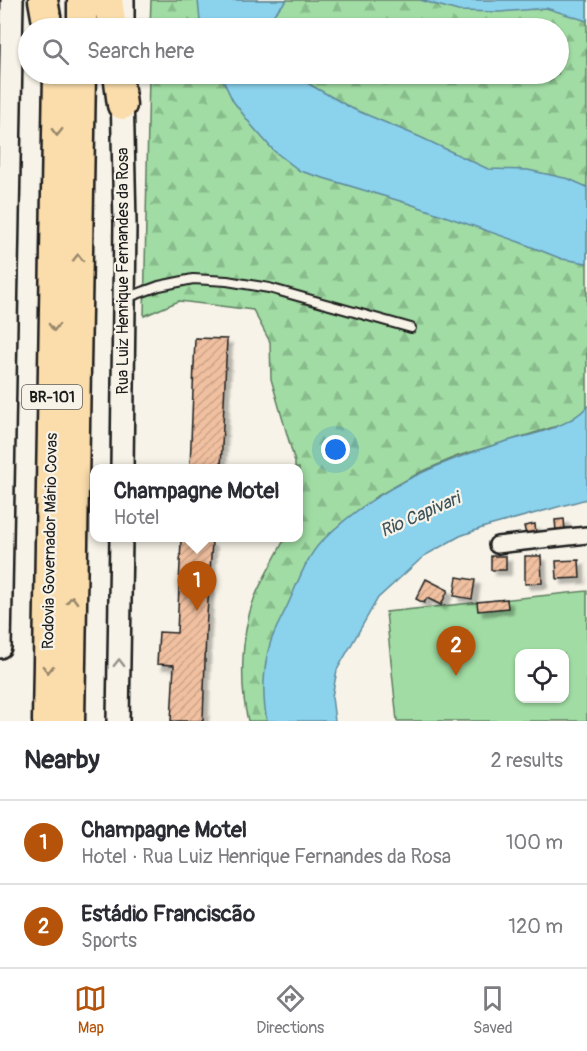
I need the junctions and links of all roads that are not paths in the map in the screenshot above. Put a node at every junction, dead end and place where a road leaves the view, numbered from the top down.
1 (12, 0) edge
2 (43, 0) edge
3 (60, 0) edge
4 (82, 0) edge
5 (108, 0) edge
6 (123, 0) edge
7 (46, 18) edge
8 (59, 18) edge
9 (82, 18) edge
10 (111, 18) edge
11 (123, 18) edge
12 (58, 84) edge
13 (81, 84) edge
14 (121, 84) edge
15 (122, 105) joint
16 (125, 299) junction
17 (411, 328) dead end
18 (122, 464) edge
19 (587, 536) edge
20 (121, 542) edge
21 (497, 545) dead end
22 (0, 647) edge
23 (47, 721) edge
24 (70, 721) edge
25 (118, 721) edge

1 - 22 main road
2 - 7 highway
3 - 8 highway
4 - 9 highway
5 - 10 highway
6 - 11 main road
12 -> 23 highway, Rodovia Governador Mário Covas / BR-101
24 -> 13 highway, Rodovia Governador Mário Covas / BR-101
14 - 15 highway
15 - 16 main road, Rua Luiz Henrique Fernandes da Rosa
16 - 17 lane
16 - 18 main road, Rua Luiz Henrique Fernandes da Rosa
19 - 21 street
25 -> 20 main road

